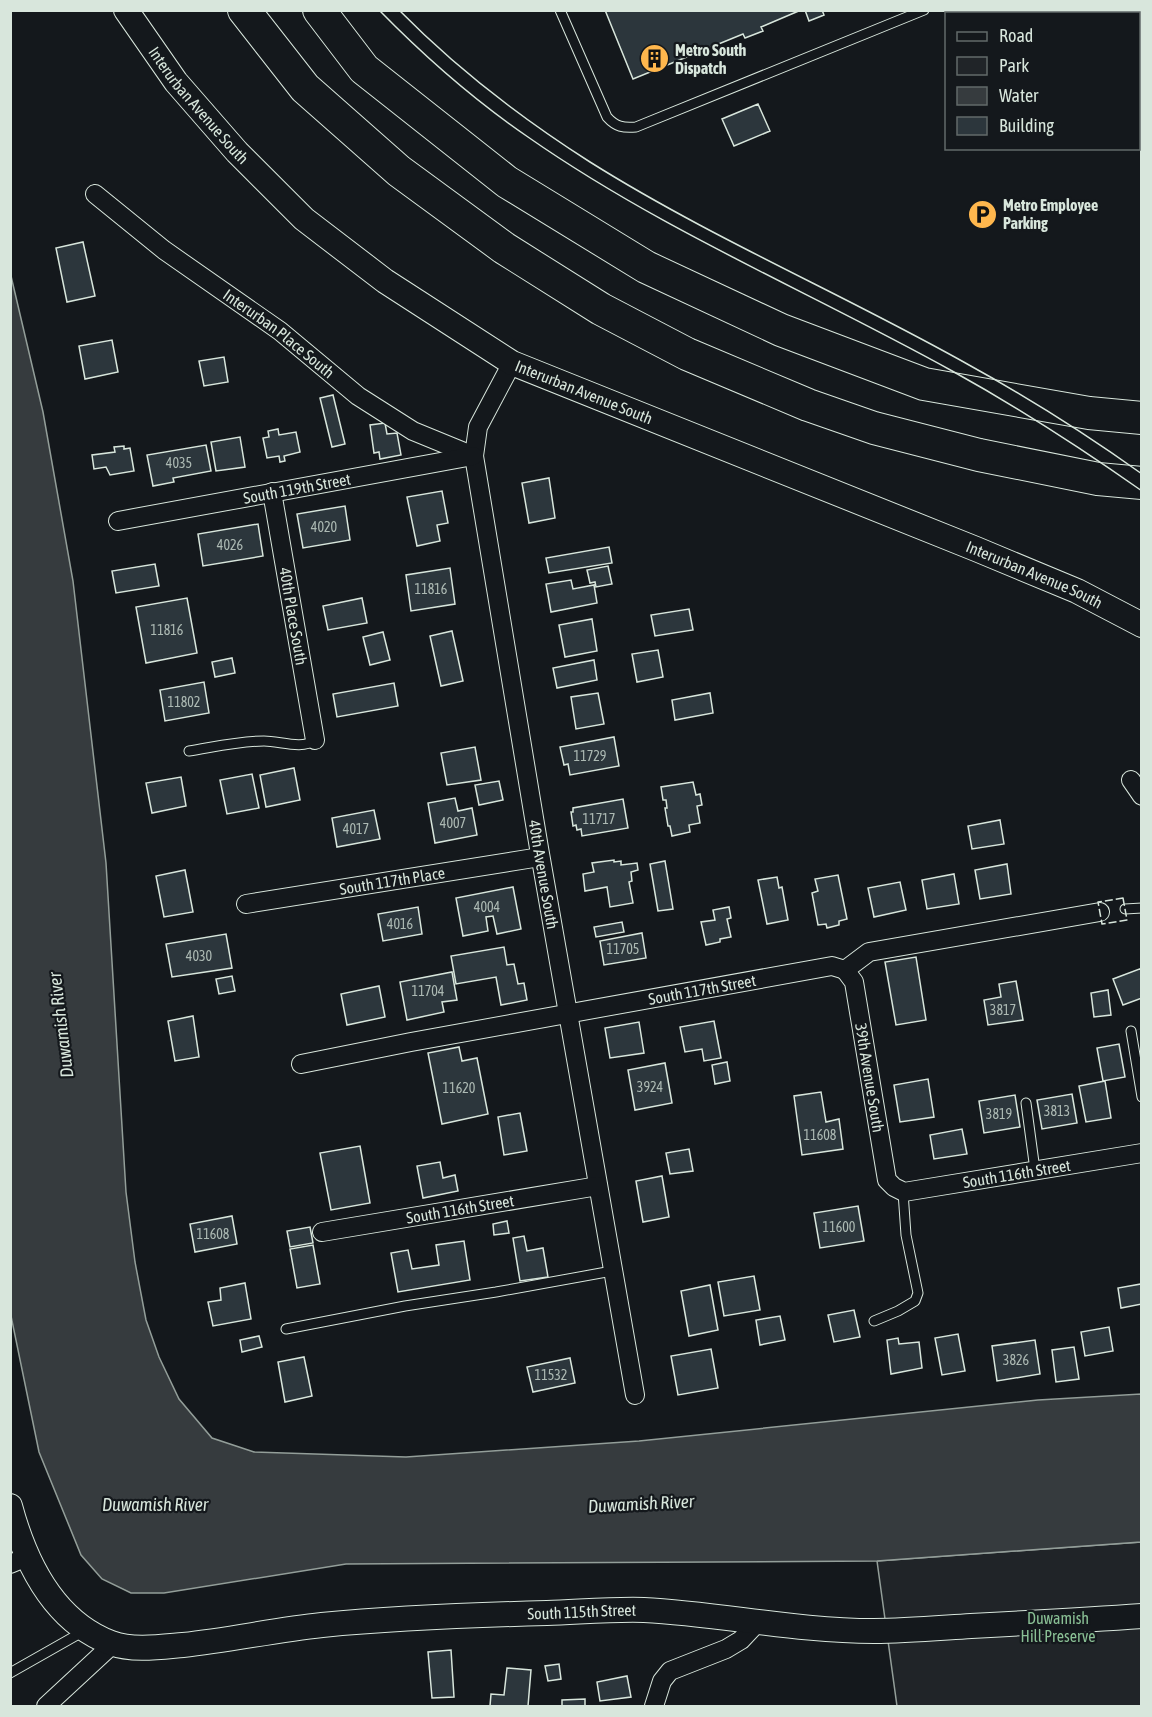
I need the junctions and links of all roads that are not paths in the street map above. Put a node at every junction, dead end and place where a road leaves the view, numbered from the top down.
1 (126, 10) edge
2 (244, 10) edge
3 (319, 10) edge
4 (560, 10) edge
5 (924, 10) edge
6 (95, 194) dead end
7 (512, 363) junction
8 (1142, 418) edge
9 (474, 456) junction
10 (1142, 483) edge
11 (272, 492) junction
12 (118, 521) dead end
13 (1142, 625) edge
14 (315, 740) joint
15 (189, 751) dead end
16 (1131, 780) dead end
17 (1142, 796) edge
18 (540, 857) junction
19 (246, 904) dead end
20 (1142, 908) edge
21 (1125, 909) dead end
22 (1100, 912) dead end
23 (845, 970) junction
24 (567, 1013) junction
25 (1131, 1031) dead end
26 (301, 1064) dead end
27 (1142, 1097) edge
28 (1026, 1103) dead end
29 (1142, 1153) edge
30 (1035, 1170) junction
31 (598, 1186) junction
32 (898, 1190) junction
33 (322, 1232) dead end
34 (612, 1271) junction
35 (874, 1322) dead end
36 (286, 1329) dead end
37 (635, 1395) dead end
38 (10, 1506) edge
39 (19, 1561) edge
40 (1142, 1616) edge
41 (759, 1621) junction
42 (87, 1630) junction
43 (113, 1644) junction
44 (10, 1673) edge
45 (45, 1707) edge
46 (654, 1707) edge

1 - 7 street, Interurban Avenue South
2 - 10 highway
3 - 8 highway
4 - 5 lane
6 - 9 street, Interurban Place South
7 - 9 street, 40th Avenue South
7 - 13 street, Interurban Avenue South
9 - 11 street, South 119th Street
9 - 18 street, 40th Avenue South
11 - 12 street, South 119th Street
11 - 14 street, 40th Place South
14 - 15 lane
16 - 17 street
18 - 19 street, South 117th Place
18 - 24 street, 40th Avenue South
20 - 21 lane
22 - 23 street
23 - 24 street, South 117th Street
23 - 32 street, 39th Avenue South
24 - 26 street, South 117th Street
24 - 31 street, 40th Avenue South
25 - 27 lane
28 - 30 lane
29 - 30 street, South 116th Street
30 - 32 street, South 116th Street
31 - 33 street, South 116th Street
31 - 34 street, 40th Avenue South
32 - 35 lane
34 - 36 lane
34 - 37 street, 40th Avenue South
38 - 39 street
39 - 42 street
40 - 41 street, South 115th Street
41 - 43 street, South 115th Street
41 - 46 street
42 - 43 street
42 - 44 lane
43 - 45 street

